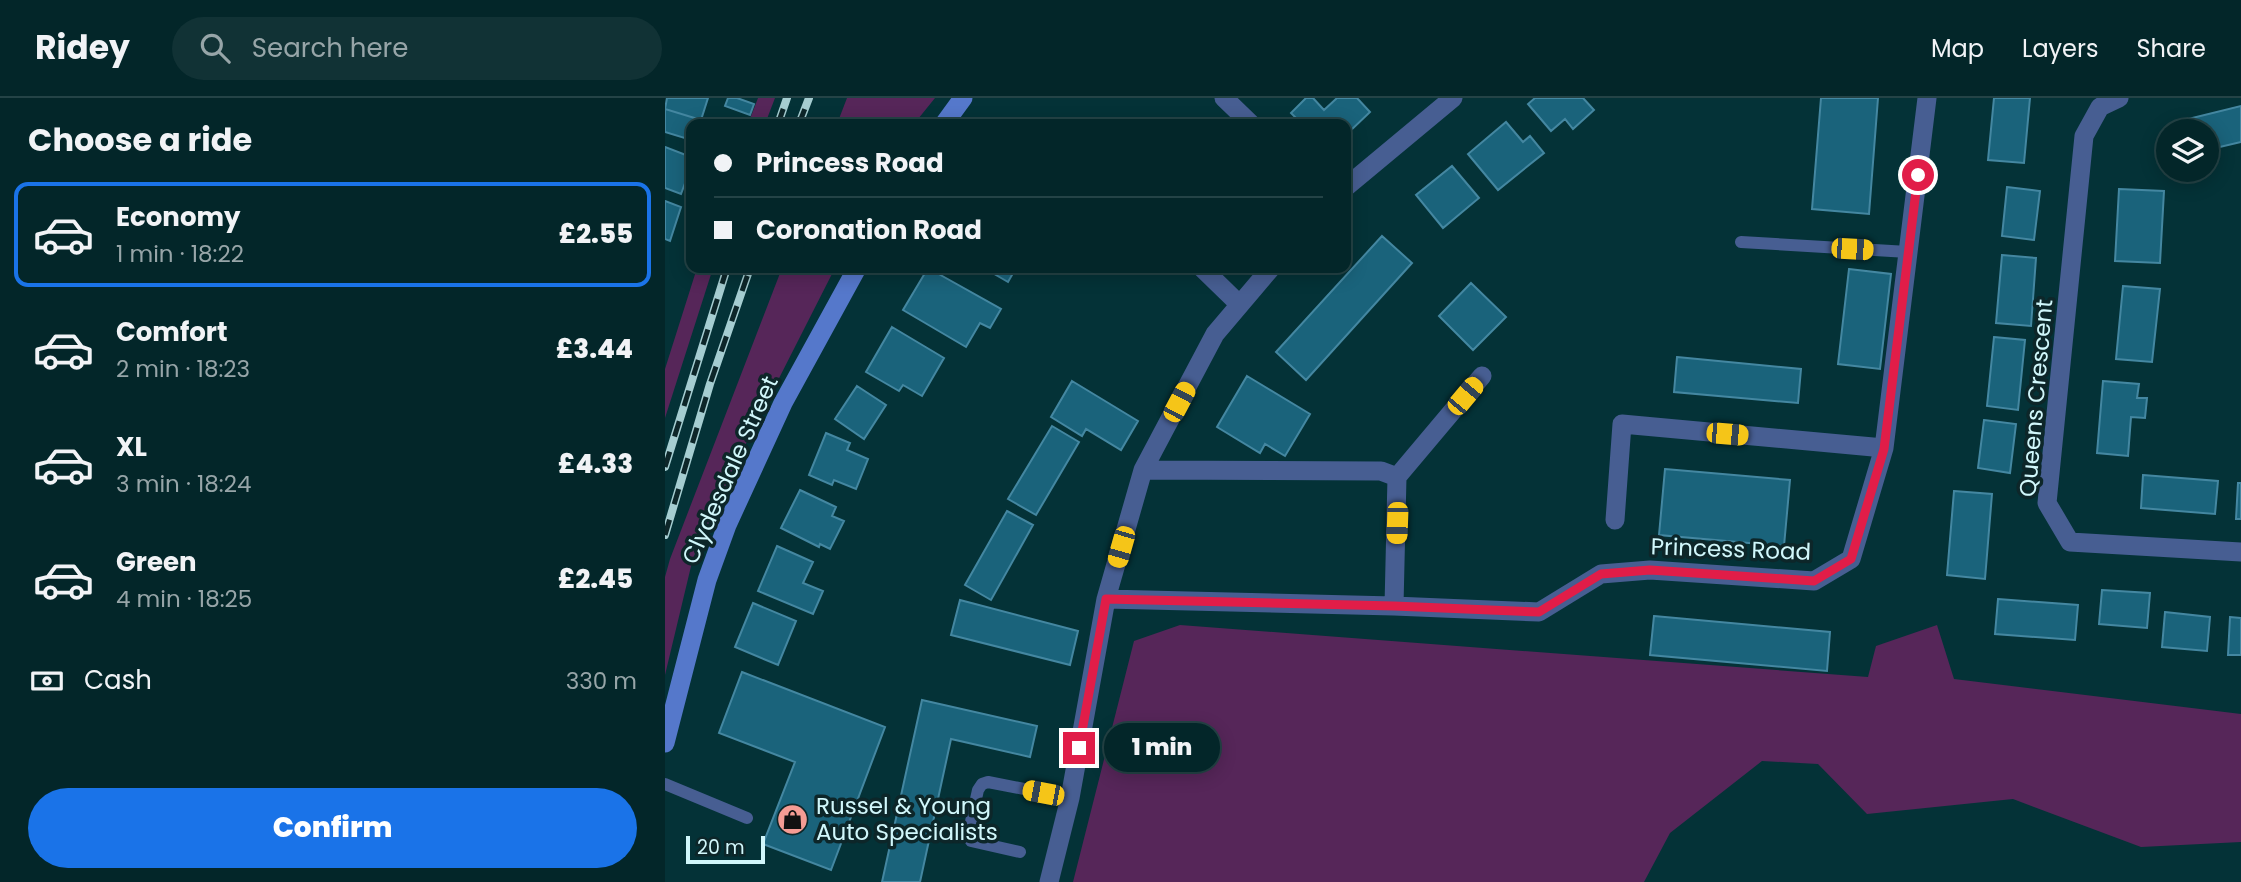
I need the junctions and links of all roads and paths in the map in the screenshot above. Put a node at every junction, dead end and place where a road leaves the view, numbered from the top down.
1 (963, 98) edge
2 (1224, 98) edge
3 (1453, 98) edge
4 (1927, 98) edge
5 (2119, 98) edge
6 (948, 119) edge
7 (1246, 119) edge
8 (1351, 183) edge
9 (1741, 242) dead end
10 (1908, 252) junction
11 (854, 273) edge
12 (1207, 273) edge
13 (1267, 273) edge
14 (1240, 304) junction
15 (1482, 376) dead end
16 (1884, 449) junction
17 (1143, 470) junction
18 (1397, 477) junction
19 (1615, 520) dead end
20 (2241, 552) edge
21 (1106, 599) junction
22 (1394, 606) junction
23 (665, 743) edge
24 (665, 784) edge
25 (1070, 798) junction
26 (747, 818) dead end
27 (1020, 852) dead end
28 (1049, 882) edge

1 - 6 main road
2 - 7 street
3 - 8 street
4 - 10 street, Princess Road
5 - 20 street, Queens Crescent
9 - 10 lane
10 - 16 street, Princess Road
11 - 23 main road, Clydesdale Street
12 - 14 street
13 - 14 street
14 - 17 street
15 - 18 street
16 - 19 street
16 - 22 street, Princess Road
17 - 18 street
17 - 21 street
18 - 22 street
21 - 22 street, Princess Road
21 - 25 street
24 - 26 lane
25 - 27 lane
25 - 28 street

